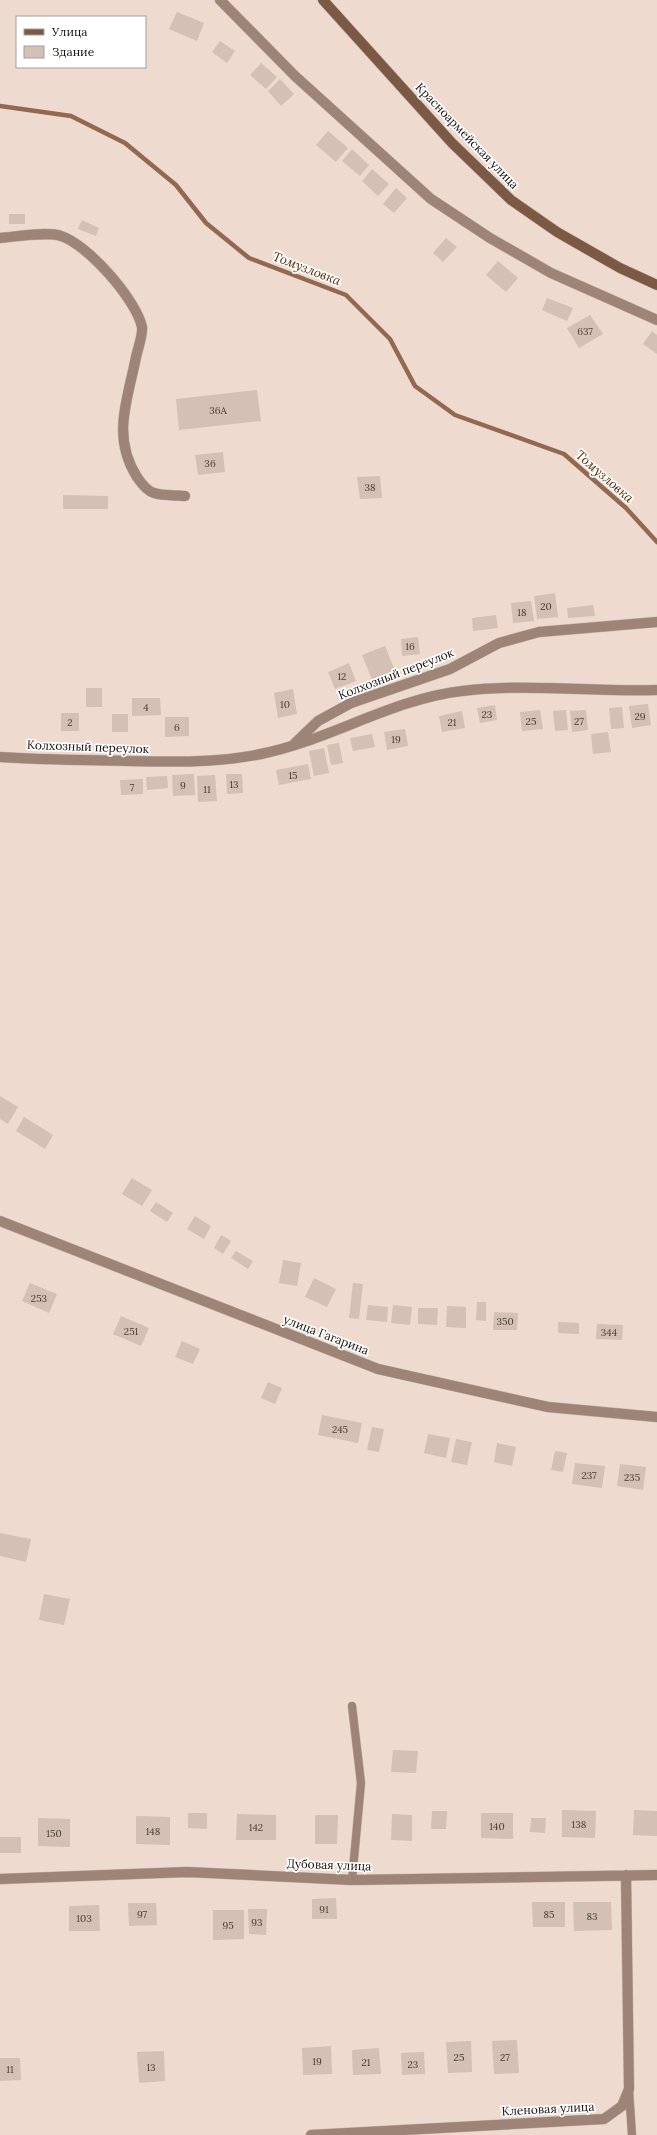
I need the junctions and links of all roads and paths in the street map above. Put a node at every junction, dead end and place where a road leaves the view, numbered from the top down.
1 (220, 0) edge
2 (323, 0) edge
3 (0, 238) edge
4 (657, 285) edge
5 (657, 320) edge
6 (185, 496) dead end
7 (657, 622) edge
8 (657, 690) edge
9 (294, 744) junction
10 (0, 757) edge
11 (0, 1221) edge
12 (657, 1417) edge
13 (352, 1706) dead end
14 (626, 1875) junction
15 (657, 1875) edge
16 (0, 1879) edge
17 (352, 1880) junction
18 (629, 2089) junction
19 (311, 2135) edge
20 (632, 2135) edge

1 - 5 street
2 - 4 main road, Красноармейская улица
3 - 6 street
7 - 9 street, Колхозный переулок
8 - 9 street, Колхозный переулок
9 - 10 street, Колхозный переулок
11 - 12 street, улица Гагарина
13 - 17 lane
14 - 15 street, Дубовая улица
14 - 17 street, Дубовая улица
14 - 18 street, Кленовая улица
16 - 17 street, Дубовая улица
18 - 19 street, Кленовая улица
18 - 20 lane

